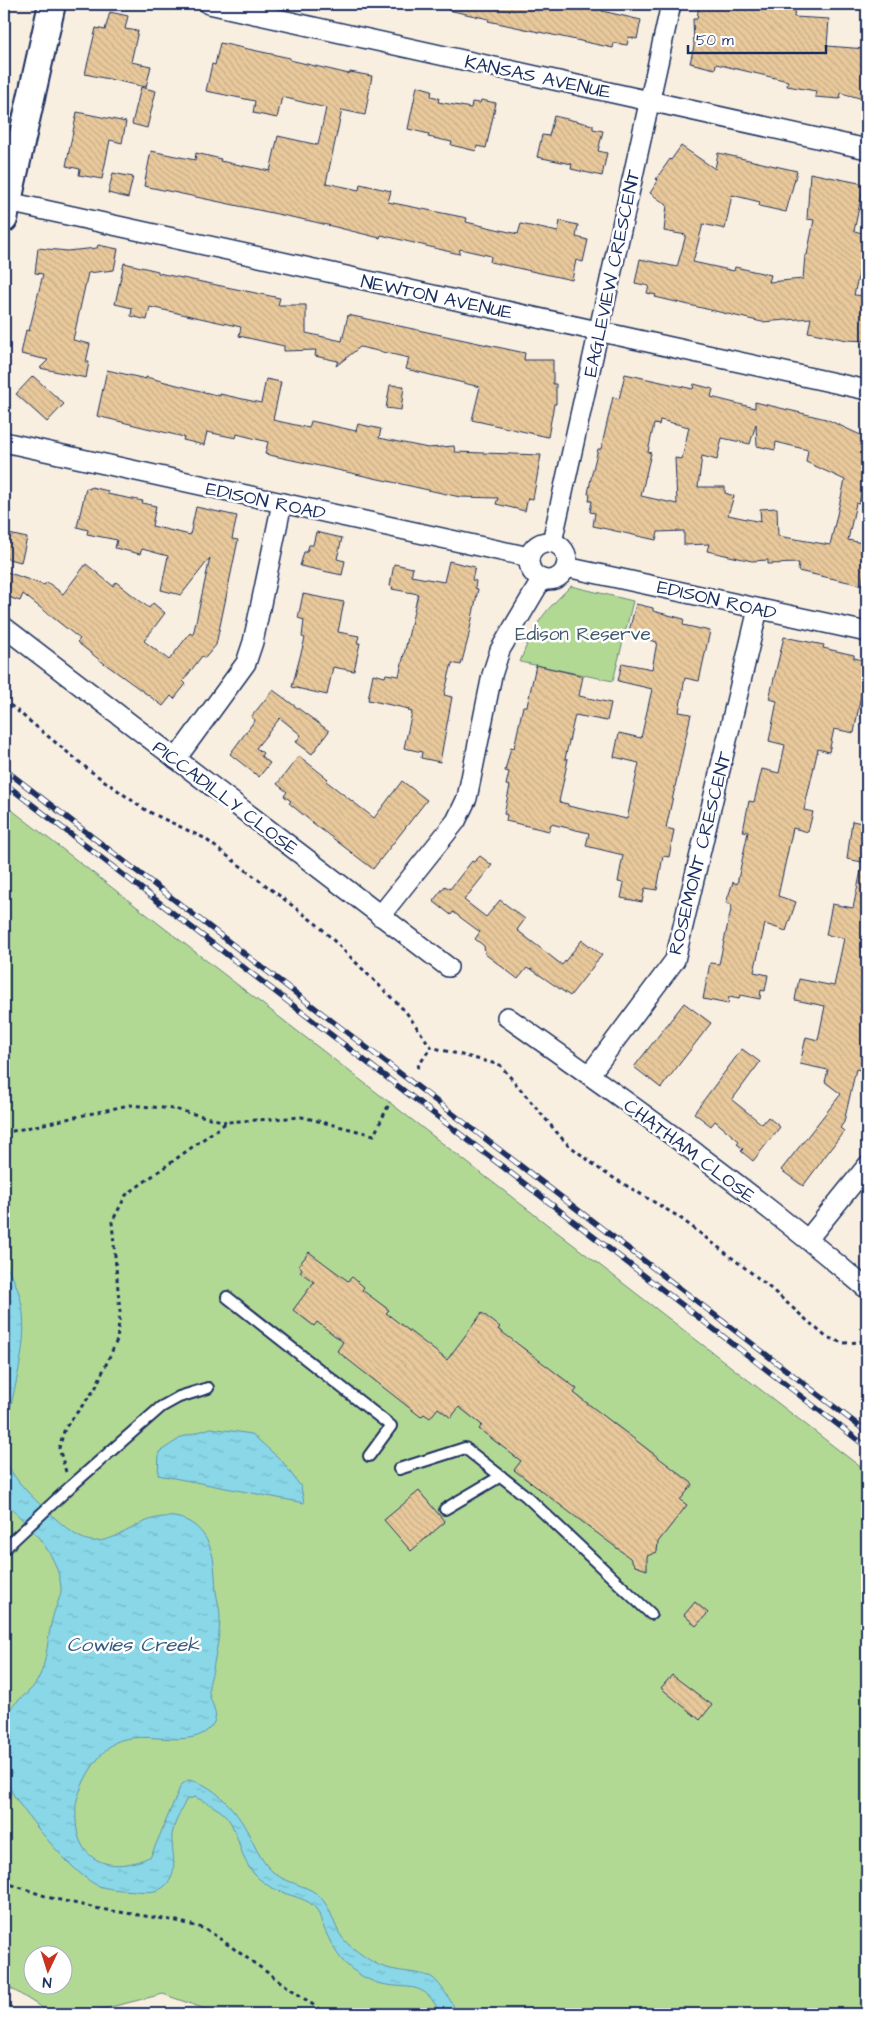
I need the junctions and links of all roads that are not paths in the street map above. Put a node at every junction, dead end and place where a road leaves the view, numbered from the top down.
1 (52, 4) edge
2 (209, 4) edge
3 (671, 4) edge
4 (649, 101) junction
5 (867, 149) edge
6 (6, 210) edge
7 (598, 332) junction
8 (867, 390) edge
9 (4, 442) edge
10 (282, 504) junction
11 (552, 542) junction
12 (529, 557) junction
13 (566, 566) junction
14 (542, 579) junction
15 (758, 609) junction
16 (4, 627) edge
17 (867, 632) edge
18 (176, 759) junction
19 (380, 916) junction
20 (448, 968) dead end
21 (508, 1017) dead end
22 (590, 1074) junction
23 (867, 1166) edge
24 (808, 1239) junction
25 (867, 1289) edge
26 (227, 1297) dead end
27 (208, 1388) dead end
28 (369, 1456) dead end
29 (399, 1470) dead end
30 (501, 1476) junction
31 (445, 1509) dead end
32 (4, 1549) edge
33 (651, 1614) dead end

1 - 6 main road
2 - 4 street, KANSAS AVENUE
3 - 4 street, EAGLEVIEW CRESCENT
4 - 5 street, KANSAS AVENUE
4 - 7 street, EAGLEVIEW CRESCENT
6 - 7 street, NEWTON AVENUE
7 - 8 street, NEWTON AVENUE
7 - 11 street, EAGLEVIEW CRESCENT
9 - 10 street, EDISON ROAD
10 - 12 street, EDISON ROAD
10 - 18 street
11 - 12 street
11 - 13 street
12 - 14 street
13 - 14 street
13 - 15 street, EDISON ROAD
14 - 19 street
15 - 17 street, EDISON ROAD
15 - 22 street, ROSEMONT CRESCENT
16 - 18 street, PICCADILLY CLOSE
18 - 19 street, PICCADILLY CLOSE
19 - 20 street, PICCADILLY CLOSE
21 - 22 street, CHATHAM CLOSE
22 - 24 street, CHATHAM CLOSE
23 - 24 street
24 - 25 street, CHATHAM CLOSE
26 - 28 lane
27 - 32 lane
29 - 30 lane
30 - 31 lane
30 - 33 lane

